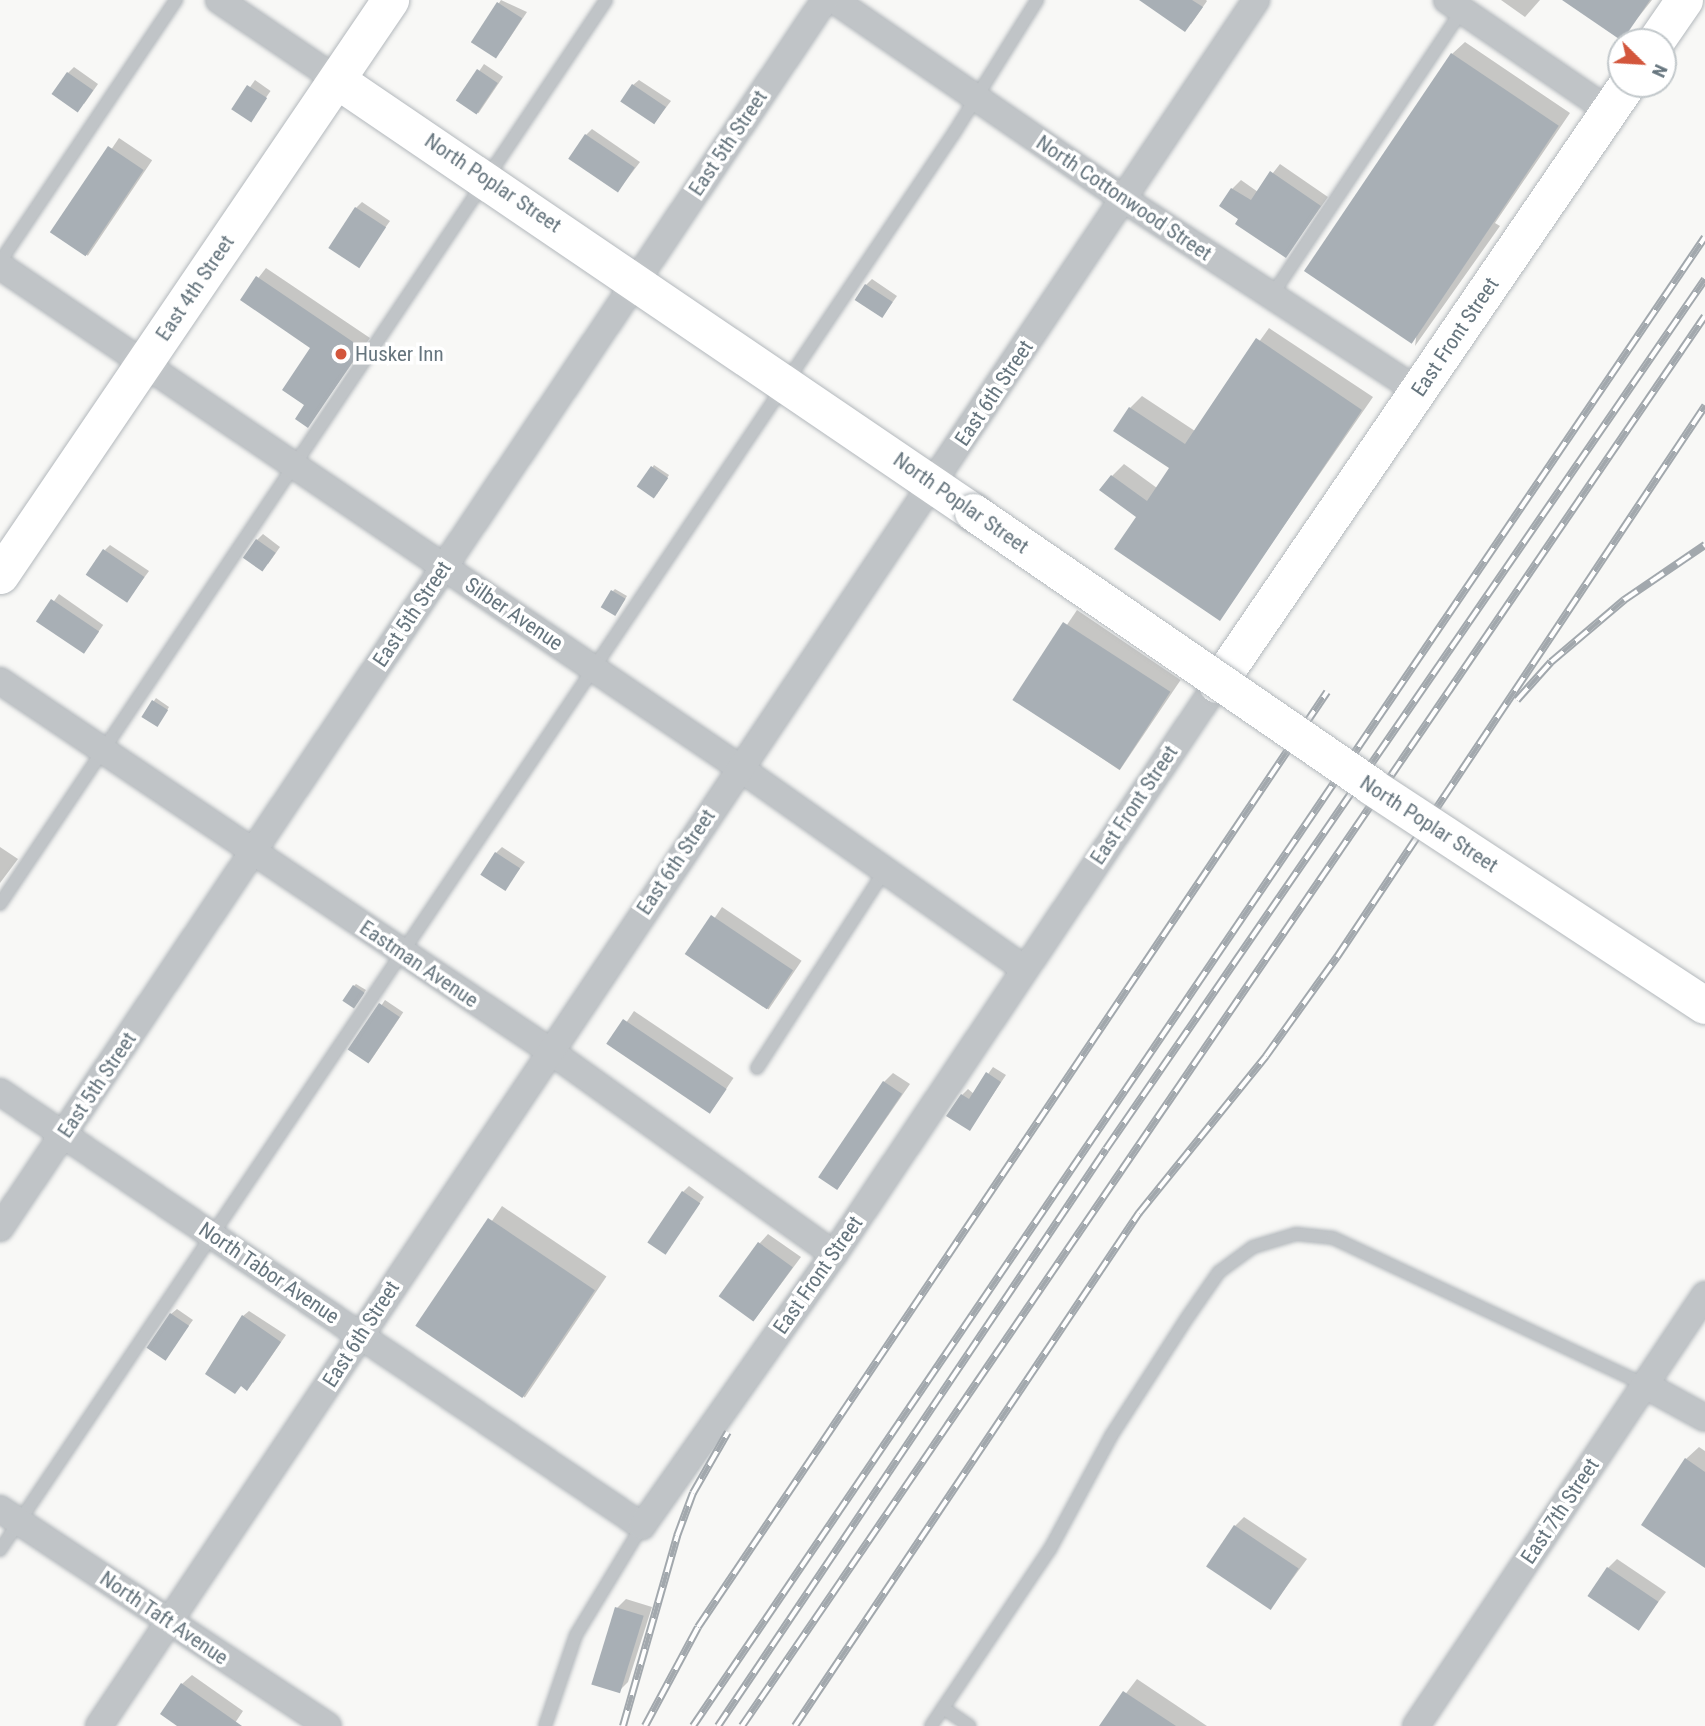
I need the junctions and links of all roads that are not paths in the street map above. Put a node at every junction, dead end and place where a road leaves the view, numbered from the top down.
1 (176, 0) edge
2 (219, 0) edge
3 (390, 0) edge
4 (606, 0) edge
5 (825, 0) edge
6 (834, 0) edge
7 (1037, 0) edge
8 (1256, 0) edge
9 (1684, 0) edge
10 (1460, 3) edge
11 (1665, 28) edge
12 (337, 79) junction
13 (1607, 90) edge
14 (976, 97) junction
15 (1617, 98) edge
16 (484, 177) junction
17 (1125, 200) junction
18 (0, 264) edge
19 (636, 279) junction
20 (1272, 295) junction
21 (144, 363) junction
22 (785, 381) junction
23 (1418, 391) junction
24 (292, 463) junction
25 (933, 483) junction
26 (444, 566) junction
27 (0, 575) edge
28 (592, 666) junction
29 (0, 681) edge
30 (1217, 684) joint
31 (102, 750) junction
32 (740, 768) junction
33 (254, 853) junction
34 (885, 870) junction
35 (0, 904) edge
36 (399, 951) junction
37 (1024, 968) junction
38 (1705, 1005) edge
39 (550, 1051) junction
40 (757, 1068) dead end
41 (0, 1092) edge
42 (64, 1134) junction
43 (0, 1228) edge
44 (210, 1233) junction
45 (834, 1254) junction
46 (1705, 1295) edge
47 (360, 1335) junction
48 (1645, 1385) junction
49 (1705, 1418) edge
50 (9, 1515) edge
51 (642, 1526) junction
52 (0, 1550) edge
53 (171, 1623) junction
54 (943, 1708) junction
55 (99, 1726) edge
56 (328, 1726) edge
57 (545, 1726) edge
58 (931, 1726) edge
59 (970, 1726) edge
60 (1416, 1726) edge

1 - 18 lane
2 - 12 street, North Poplar Street
3 - 12 main road, East 4th Street
4 - 16 lane
5 - 19 street, East 5th Street
6 - 14 street, North Cottonwood Street
7 - 14 lane
8 - 17 street, East 6th Street
9 - 11 main road
10 - 13 street
10 - 20 lane
12 - 16 main road, North Poplar Street
12 - 21 main road, East 4th Street
14 - 17 street, North Cottonwood Street
14 - 22 lane
15 - 23 main road, East Front Street
16 - 19 main road, North Poplar Street
16 - 24 lane
17 - 20 street, North Cottonwood Street
17 - 25 street, East 6th Street
18 - 21 street, Silber Avenue
19 - 22 main road, North Poplar Street
19 - 26 street, East 5th Street
20 - 23 street, North Cottonwood Street
21 - 24 street, Silber Avenue
21 - 27 main road, East 4th Street
22 - 25 main road, North Poplar Street
22 - 28 lane
23 - 30 main road, East Front Street
24 - 26 street, Silber Avenue
24 - 31 lane
25 - 32 street, East 6th Street
25 - 38 main road, North Poplar Street, bridge
26 - 28 street, Silber Avenue
26 - 33 street, East 5th Street
28 - 32 street, Silber Avenue
28 - 36 lane
29 - 31 street, Eastman Avenue
30 - 37 street, East Front Street
31 - 33 street, Eastman Avenue
31 - 35 lane
32 - 34 street, Silber Avenue
32 - 39 street, East 6th Street
33 - 36 street, Eastman Avenue
33 - 42 street, East 5th Street
34 - 37 street, Silber Avenue
34 - 40 lane
36 - 39 street, Eastman Avenue
36 - 44 lane
37 - 45 street, East Front Street
39 - 45 street, Eastman Avenue
39 - 47 street, East 6th Street
41 - 42 street, North Tabor Avenue
42 - 43 street, East 5th Street
42 - 44 street, North Tabor Avenue
44 - 47 street, North Tabor Avenue
44 - 50 lane
45 - 51 street, East Front Street
46 - 48 street, East 7th Street
47 - 51 street, North Tabor Avenue
47 - 53 street, East 6th Street
48 - 49 street
48 - 54 lane
48 - 60 street, East 7th Street
50 - 52 lane
50 - 53 street, North Taft Avenue
51 - 57 lane
53 - 55 street, East 6th Street
53 - 56 street, North Taft Avenue
54 - 58 lane
54 - 59 lane

